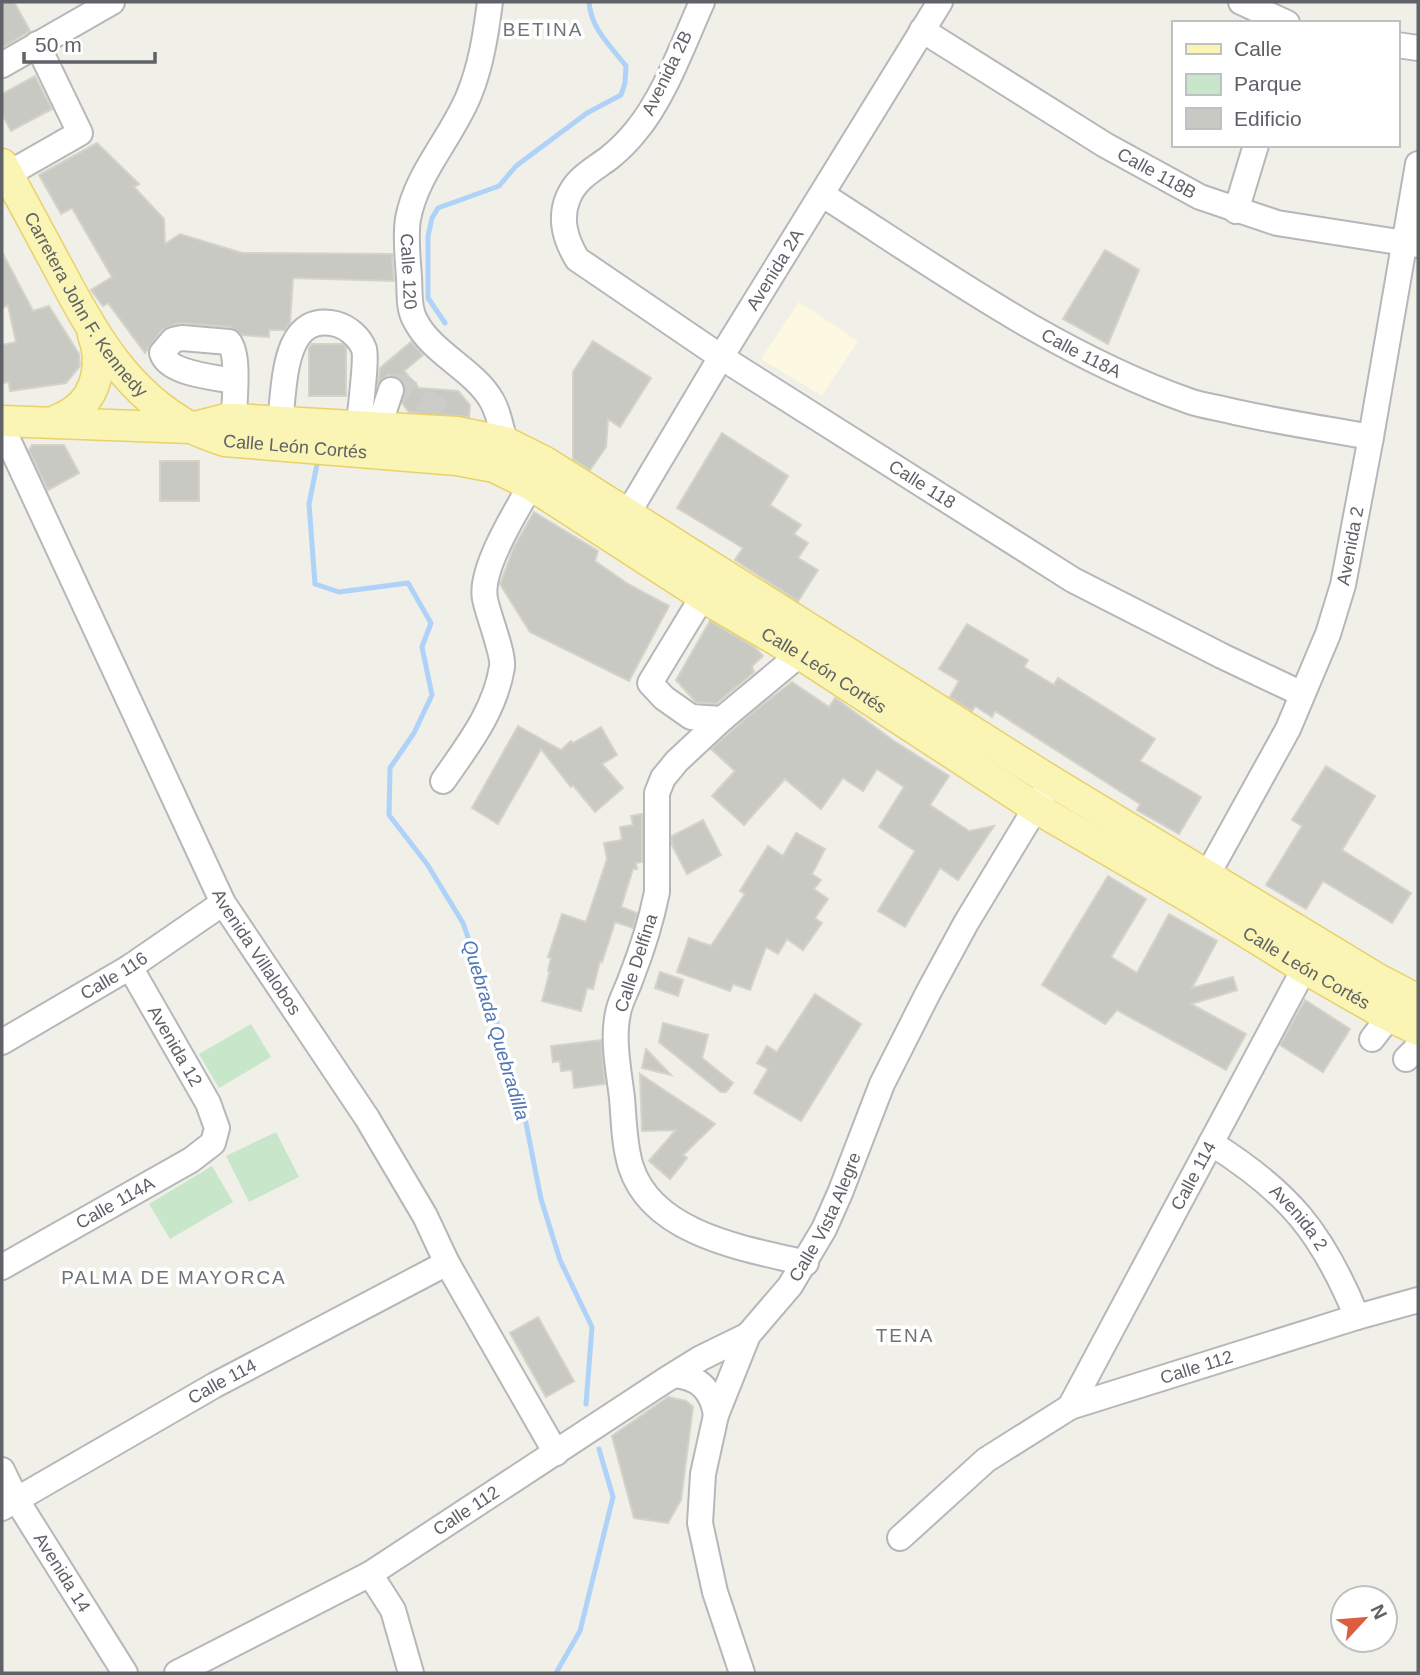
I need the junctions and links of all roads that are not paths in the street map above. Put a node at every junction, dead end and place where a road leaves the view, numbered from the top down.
1 (112, 2) edge
2 (490, 2) edge
3 (702, 2) edge
4 (940, 2) edge
5 (1241, 2) edge
6 (1283, 21) edge
7 (922, 30) junction
8 (37, 44) junction
9 (1399, 45) edge
10 (1418, 48) edge
11 (2, 65) edge
12 (1255, 147) edge
13 (1418, 164) edge
14 (5, 169) edge
15 (823, 195) junction
16 (1236, 211) junction
17 (566, 240) joint
18 (1412, 245) edge
19 (89, 325) junction
20 (721, 357) junction
21 (234, 381) dead end
22 (133, 384) junction
23 (391, 390) dead end
24 (230, 419) junction
25 (2, 421) edge
26 (280, 421) junction
27 (54, 422) junction
28 (369, 426) junction
29 (2, 427) edge
30 (191, 428) junction
31 (1371, 437) junction
32 (505, 442) junction
33 (531, 485) junction
34 (620, 526) junction
35 (703, 596) junction
36 (800, 654) junction
37 (1302, 694) junction
38 (722, 719) junction
39 (443, 781) dead end
40 (1052, 781) junction
41 (1036, 808) junction
42 (1200, 888) junction
43 (223, 904) junction
44 (1311, 956) junction
45 (130, 967) junction
46 (1418, 1000) edge
47 (1381, 1023) junction
48 (1418, 1030) edge
49 (2, 1042) edge
50 (1414, 1047) edge
51 (217, 1128) joint
52 (1211, 1143) junction
53 (447, 1263) junction
54 (806, 1263) junction
55 (2, 1266) edge
56 (1418, 1300) edge
57 (1357, 1317) junction
58 (748, 1335) junction
59 (674, 1376) junction
60 (1070, 1407) junction
61 (716, 1415) junction
62 (556, 1453) junction
63 (2, 1470) edge
64 (9, 1504) edge
65 (900, 1538) dead end
66 (370, 1573) junction
67 (125, 1673) edge
68 (177, 1673) edge
69 (411, 1673) edge
70 (742, 1673) edge

1 - 8 street
2 - 32 street, Calle 120
3 - 17 street, Avenida 2B
4 - 7 street, Avenida 2A
5 - 6 street
7 - 15 street, Avenida 2A
7 - 16 street, Calle 118B
8 - 11 street
8 - 14 street
9 - 10 street
12 - 16 street
13 - 18 street, Avenida 2
14 - 19 main road, Carretera John F. Kennedy
15 - 20 street, Avenida 2A
15 - 31 street, Calle 118A
16 - 18 street, Calle 118B
17 - 20 street, Calle 118
18 - 31 street, Avenida 2
19 - 22 main road, Carretera John F. Kennedy
19 - 27 main road
20 - 34 street, Avenida 2A
20 - 37 street, Calle 118
21 - 24 street
22 - 24 main road
22 - 30 main road, Carretera John F. Kennedy
23 - 28 street
24 - 26 main road, Calle León Cortés
24 - 30 main road, Calle León Cortés
25 - 27 main road, Calle León Cortés
26 - 28 main road, Calle León Cortés
26 - 28 street
27 - 30 main road, Calle León Cortés
28 - 32 main road, Calle León Cortés
29 - 43 street, Avenida Villalobos
30 - 33 main road, Calle León Cortés
31 - 37 street, Avenida 2
32 - 34 main road, Calle León Cortés
33 - 34 main road, Calle León Cortés
33 - 39 street
34 - 35 main road, Calle León Cortés
34 - 40 main road, Calle León Cortés
35 - 36 main road, Calle León Cortés
35 - 38 street
36 - 38 street, Calle Delfina
36 - 41 main road, Calle León Cortés
37 - 42 street, Avenida 2
38 - 54 street, Calle Delfina
40 - 41 street, Calle Vista Alegre
40 - 42 main road, Calle León Cortés
41 - 42 main road, Calle León Cortés
41 - 54 street, Calle Vista Alegre
42 - 44 main road, Calle León Cortés
43 - 45 street, Calle 116
43 - 53 street, Avenida Villalobos
44 - 46 main road, Calle León Cortés
44 - 47 main road, Calle León Cortés
44 - 52 street, Calle 114
45 - 49 street, Calle 116
45 - 51 street, Avenida 12
47 - 48 main road, Calle León Cortés
47 - 50 main road
51 - 55 street, Calle 114A
52 - 57 street, Avenida 2
52 - 60 street, Calle 114
53 - 62 street, Avenida Villalobos
53 - 64 street, Calle 114
54 - 58 street, Calle Vista Alegre
56 - 57 street, Calle 112
57 - 60 street, Calle 112
58 - 59 street, Calle 112
58 - 61 street, Calle Vista Alegre
59 - 61 street
59 - 62 street, Calle 112
60 - 65 street, Calle 112
61 - 70 street, Calle Vista Alegre
62 - 66 street, Calle 112
63 - 64 street, Avenida 14
64 - 67 street, Avenida 14
66 - 68 street, Calle 112
66 - 69 street

